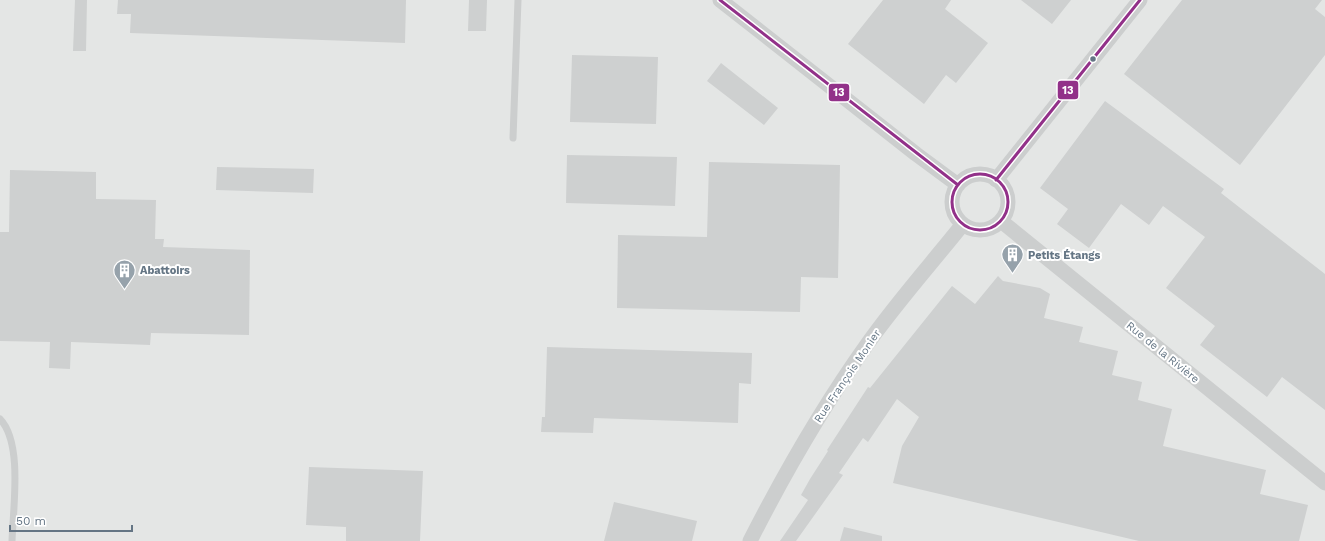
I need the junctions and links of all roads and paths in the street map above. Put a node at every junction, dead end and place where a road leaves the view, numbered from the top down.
1 (518, 0) edge
2 (720, 0) edge
3 (1140, 0) edge
4 (513, 138) dead end
5 (996, 180) junction
6 (958, 185) junction
7 (1001, 221) junction
8 (963, 224) junction
9 (0, 419) edge
10 (1325, 483) edge
11 (12, 541) edge
12 (750, 541) edge

1 - 4 lane
2 - 6 street
3 - 5 street
5 - 6 street
5 - 7 street
6 - 8 street
7 - 8 street
7 - 10 street, Rue de la Rivière
8 - 12 street, Rue François Monier
9 - 11 lane

